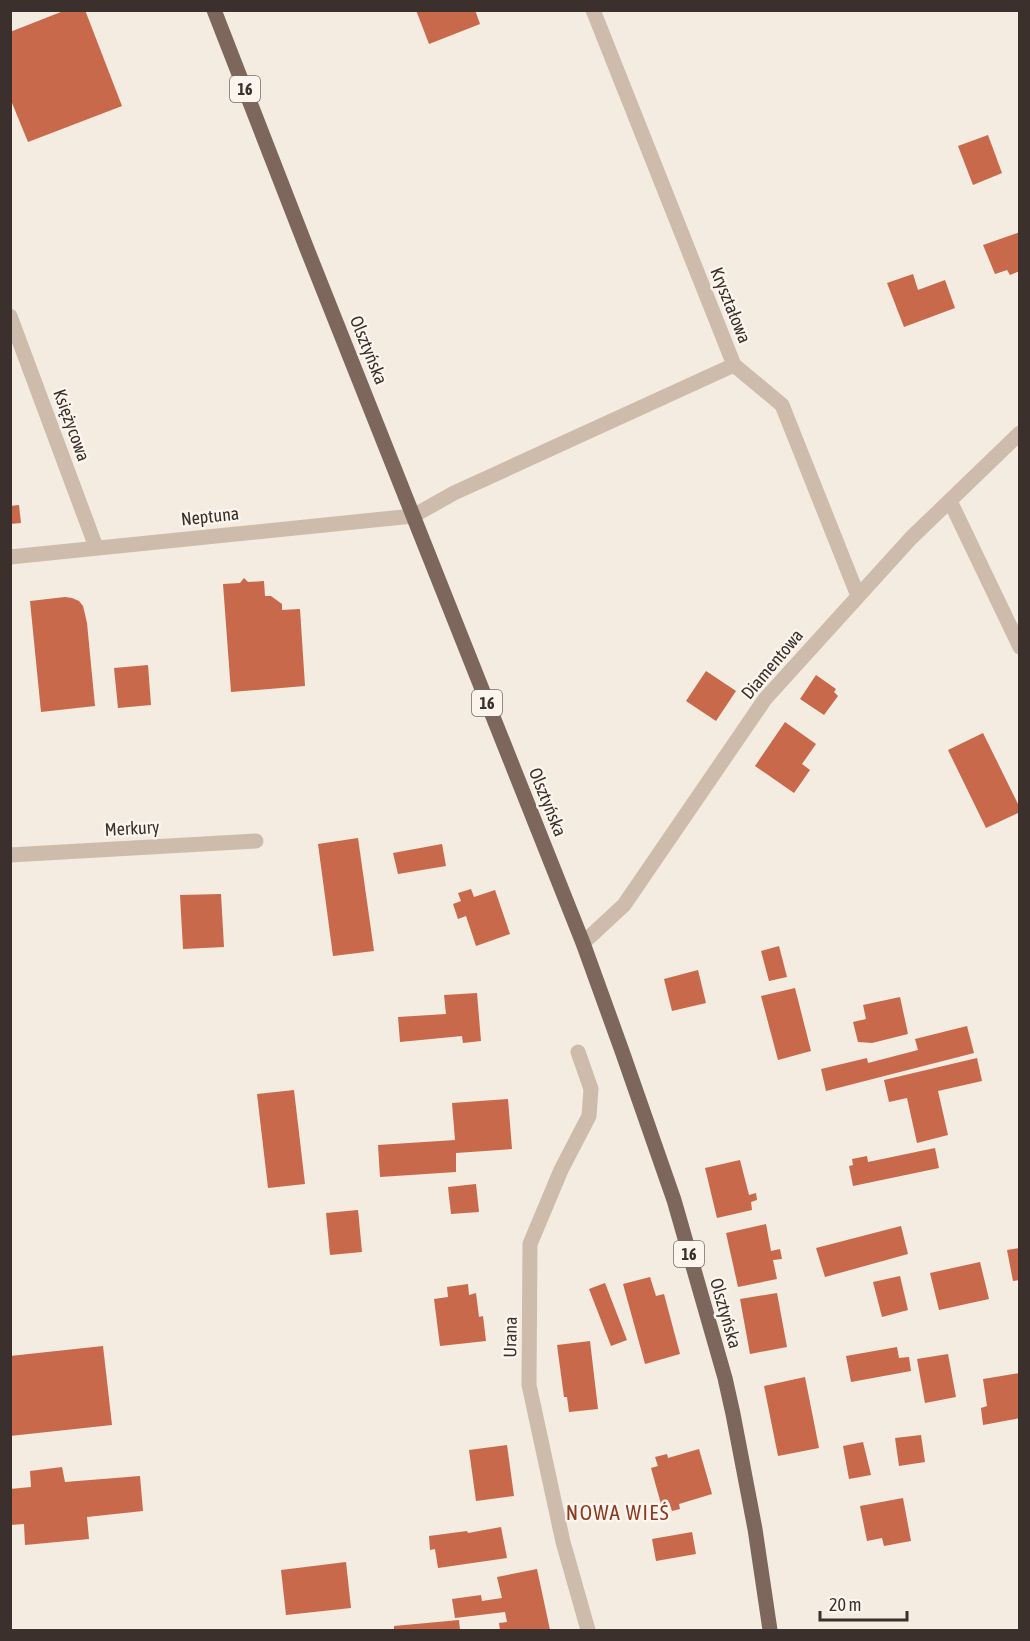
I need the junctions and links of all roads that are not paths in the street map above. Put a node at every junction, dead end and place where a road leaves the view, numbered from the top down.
1 (214, 10) edge
2 (593, 10) edge
3 (10, 316) edge
4 (734, 365) junction
5 (1020, 433) edge
6 (950, 501) junction
7 (413, 516) junction
8 (96, 547) junction
9 (10, 557) edge
10 (858, 596) junction
11 (1020, 647) edge
12 (256, 841) dead end
13 (10, 855) edge
14 (583, 944) junction
15 (578, 1052) dead end
16 (588, 1630) edge
17 (770, 1630) edge

1 - 7 main road, Olsztyńska / 16
2 - 4 street, Kryształowa
3 - 8 street, Księżycowa
4 - 7 street
4 - 10 street, Kryształowa
5 - 6 street, Diamentowa
6 - 10 street, Diamentowa
6 - 11 street
7 - 8 street, Neptuna
7 - 14 main road, Olsztyńska / 16
8 - 9 street, Neptuna
10 - 14 street, Diamentowa
12 - 13 street, Merkury
14 - 17 main road, Olsztyńska / 16
15 - 16 street, Urana

